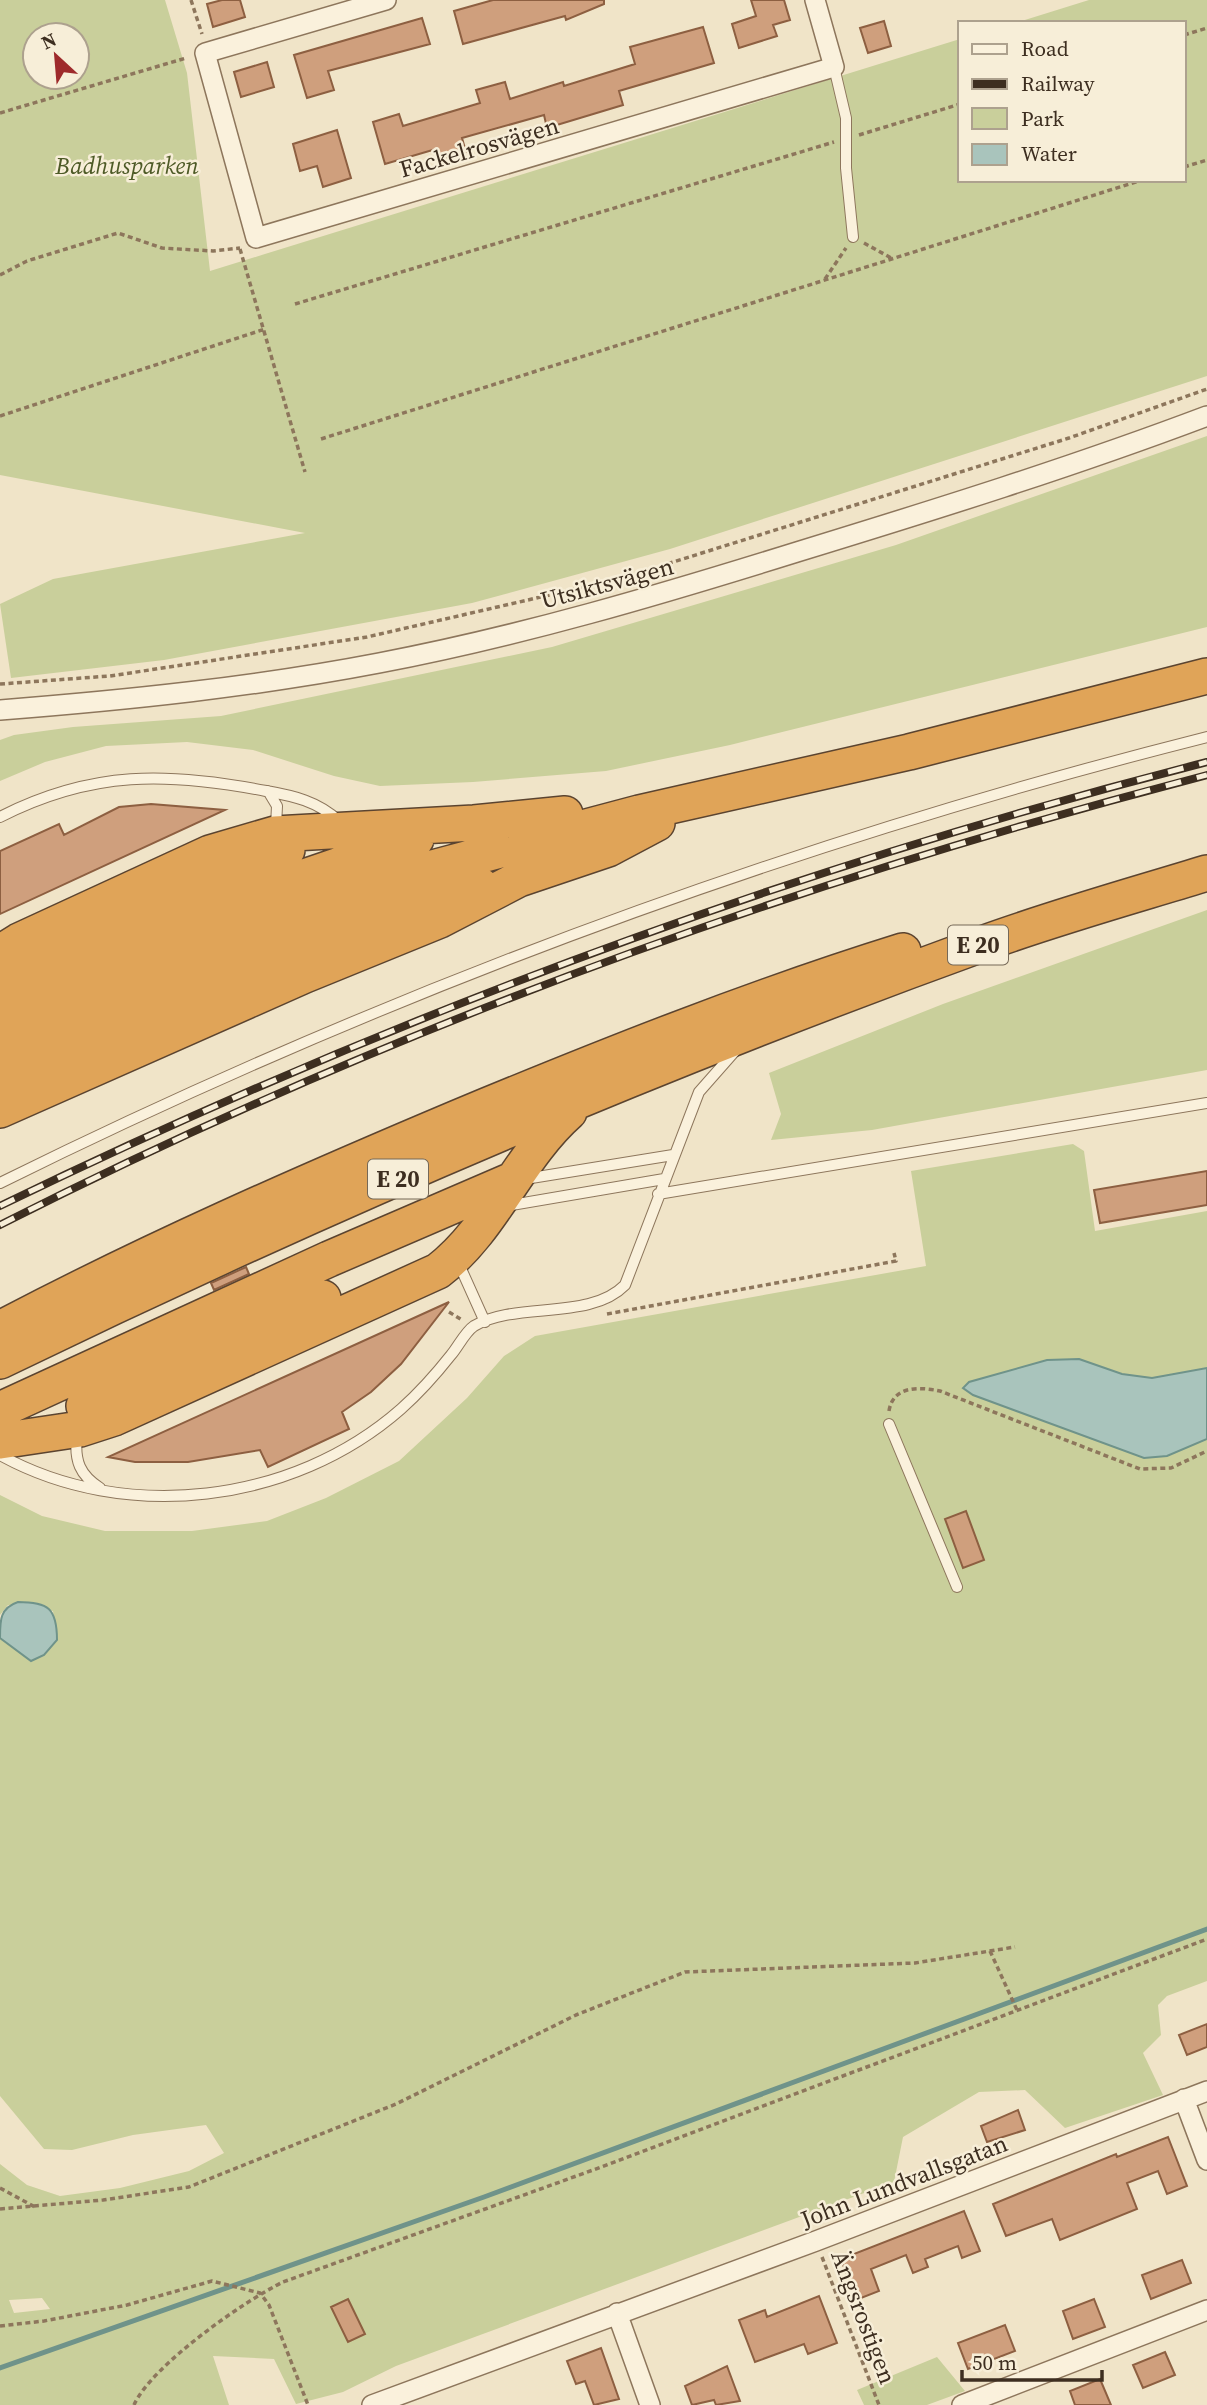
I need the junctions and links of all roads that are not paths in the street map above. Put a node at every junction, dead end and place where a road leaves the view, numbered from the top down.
1 (386, 0) edge
2 (815, 0) edge
3 (834, 67) junction
4 (853, 237) road end
5 (1207, 416) edge
6 (1207, 676) edge
7 (0, 710) edge
8 (1207, 737) edge
9 (268, 791) junction
10 (717, 795) junction
11 (0, 817) edge
12 (474, 823) junction
13 (410, 825) junction
14 (347, 829) junction
15 (508, 847) junction
16 (265, 848) junction
17 (1207, 870) edge
18 (519, 879) junction
19 (0, 953) edge
20 (0, 978) edge
21 (0, 996) edge
22 (0, 1013) edge
23 (0, 1031) edge
24 (753, 1032) junction
25 (0, 1048) edge
26 (0, 1068) edge
27 (0, 1084) edge
28 (577, 1085) junction
29 (0, 1099) edge
30 (1207, 1103) edge
31 (0, 1111) edge
32 (549, 1129) junction
33 (673, 1155) junction
34 (664, 1179) junction
35 (0, 1183) edge
36 (658, 1194) junction
37 (349, 1218) junction
38 (483, 1219) junction
39 (320, 1255) junction
40 (0, 1312) edge
41 (485, 1322) junction
42 (0, 1329) edge
43 (0, 1344) edge
44 (0, 1361) edge
45 (0, 1378) edge
46 (0, 1394) edge
47 (889, 1424) road end
48 (80, 1429) junction
49 (4, 1434) edge
50 (106, 1492) junction
51 (957, 1587) dead end
52 (1207, 2091) edge
53 (1184, 2099) junction
54 (1207, 2160) edge
55 (1207, 2310) edge
56 (617, 2313) junction
57 (372, 2405) edge
58 (650, 2405) edge
59 (962, 2405) edge

1 - 3 street, Fackelrosvägen
2 - 3 street
3 - 4 lane
5 - 7 street, Utsiktsvägen
6 - 10 highway
8 - 35 lane
9 - 11 lane
9 - 14 lane
9 - 16 lane
10 - 12 highway
10 - 15 highway
10 - 18 highway
12 - 13 highway
12 - 22 highway
13 - 14 highway
13 - 21 highway
14 - 16 highway
15 - 23 highway
15 - 25 highway
15 - 26 highway
16 - 19 highway
16 - 20 highway
17 - 24 highway, E 20
17 - 28 highway, E 20
18 - 27 highway
18 - 29 highway
18 - 31 highway
24 - 28 highway, E 20
24 - 33 lane
28 - 32 highway, E 20
28 - 40 highway, E 20
28 - 42 highway, E 20
28 - 43 highway, E 20
28 - 44 highway, E 20
30 - 36 lane
32 - 37 highway, E 20
32 - 38 highway, E 20
33 - 34 lane
33 - 38 lane
34 - 36 lane
34 - 38 lane
36 - 41 lane
37 - 39 highway, E 20
37 - 45 highway, E 20
38 - 39 highway, E 20
38 - 41 lane
38 - 48 highway, E 20
38 - 49 highway, E 20
39 - 46 highway, E 20
39 - 49 highway, E 20
41 - 50 lane
47 - 51 lane
48 - 49 highway, E 20
48 - 50 lane
49 - 50 lane
52 - 53 street, John Lundvallsgatan
53 - 54 street
53 - 56 street, John Lundvallsgatan
55 - 59 street
56 - 57 street, John Lundvallsgatan
56 - 58 street

